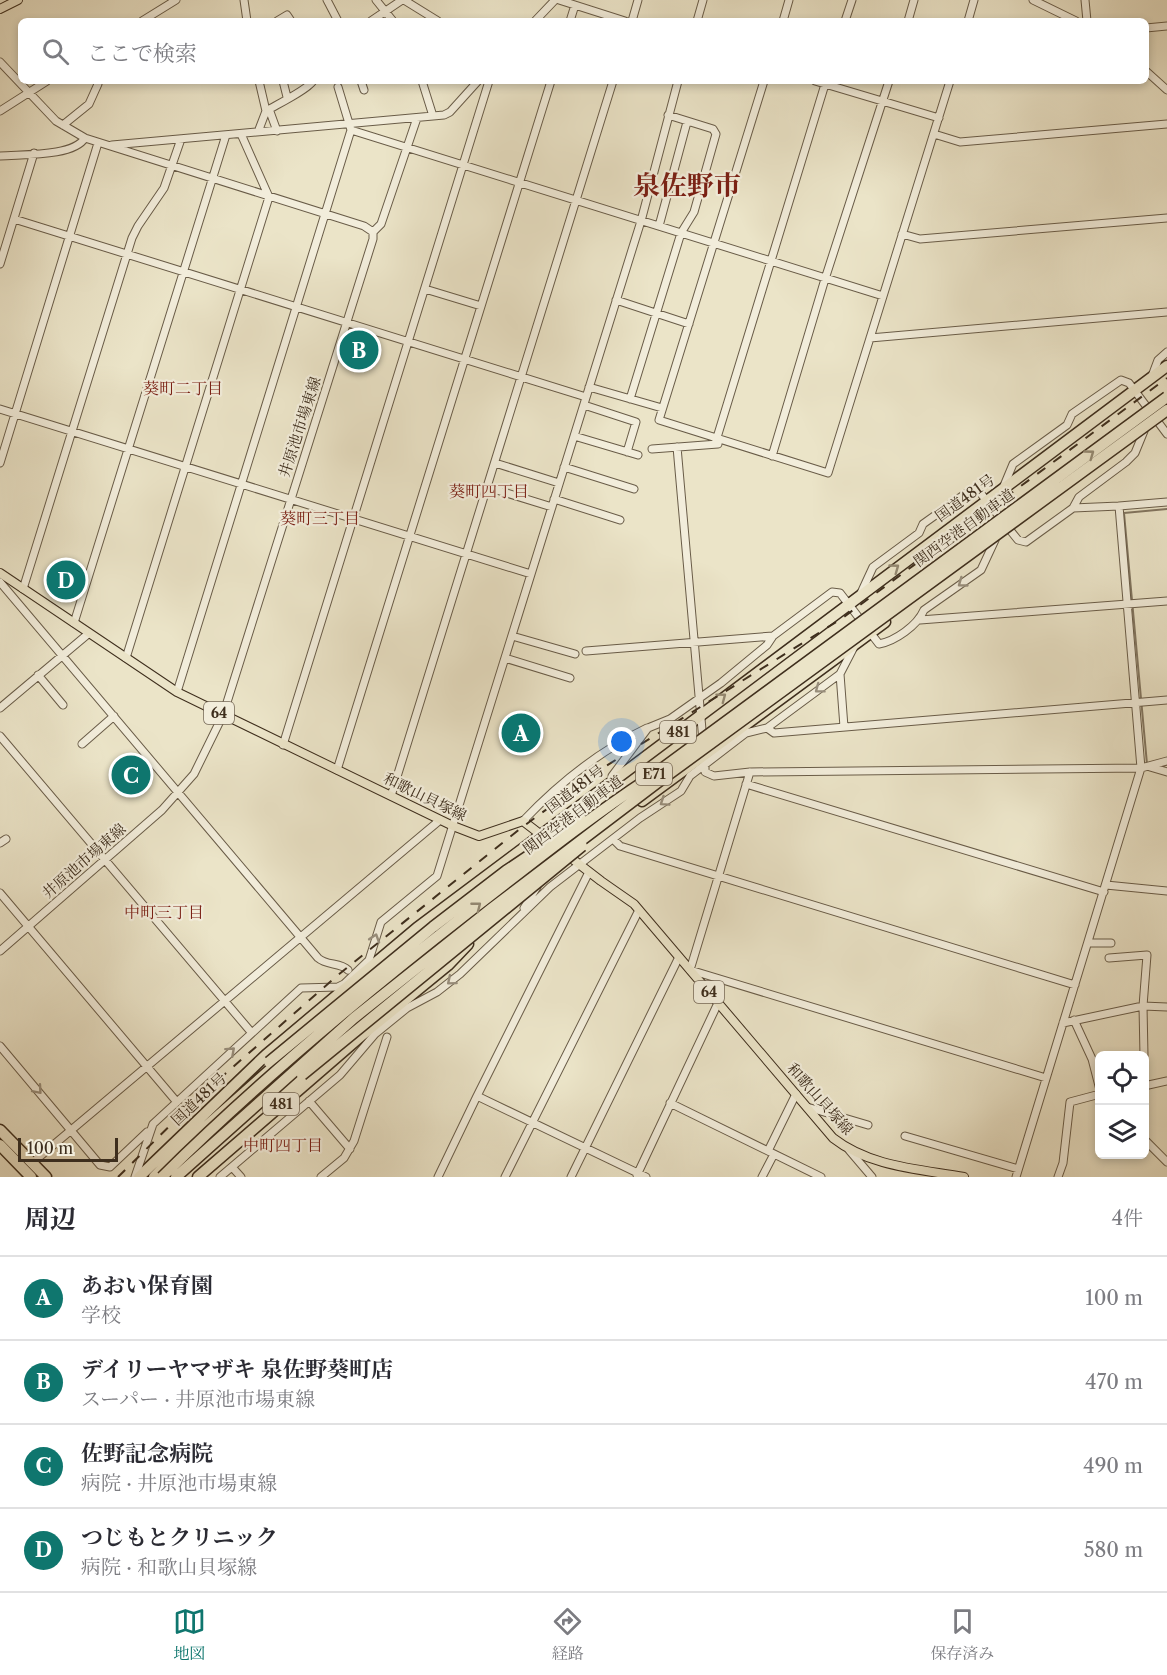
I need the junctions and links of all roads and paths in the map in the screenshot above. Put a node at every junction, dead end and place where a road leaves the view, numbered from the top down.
1 (16, 0) edge
2 (176, 0) edge
3 (244, 0) edge
4 (327, 0) edge
5 (376, 0) edge
6 (555, 0) edge
7 (638, 0) edge
8 (703, 0) edge
9 (789, 0) edge
10 (852, 0) edge
11 (914, 0) edge
12 (974, 0) edge
13 (1033, 0) edge
14 (1085, 0) edge
15 (405, 1) edge
16 (575, 5) junction
17 (0, 9) edge
18 (385, 13) junction
19 (147, 18) edge
20 (247, 18) edge
21 (336, 18) edge
22 (376, 18) edge
23 (390, 18) edge
24 (433, 18) edge
25 (538, 18) edge
26 (571, 18) edge
27 (616, 18) edge
28 (633, 18) edge
29 (698, 18) edge
30 (784, 18) edge
31 (846, 18) edge
32 (909, 18) edge
33 (969, 18) edge
34 (1070, 18) edge
35 (1087, 18) edge
36 (1167, 26) edge
37 (1149, 28) edge
38 (0, 62) edge
39 (1149, 74) edge
40 (18, 82) edge
41 (20, 84) edge
42 (42, 84) edge
43 (98, 84) dead end
44 (260, 84) edge
45 (284, 84) edge
46 (311, 84) edge
47 (362, 84) edge
48 (423, 84) edge
49 (475, 84) edge
50 (488, 84) edge
51 (550, 84) edge
52 (612, 84) edge
53 (677, 84) edge
54 (763, 84) edge
55 (826, 84) edge
56 (829, 84) edge
57 (888, 84) edge
58 (949, 84) edge
59 (338, 87) dead end
60 (364, 90) dead end
61 (1167, 90) edge
62 (28, 93) junction
63 (286, 97) junction
64 (883, 101) junction
65 (267, 110) junction
66 (0, 111) edge
67 (668, 115) junction
68 (433, 116) junction
69 (417, 118) junction
70 (939, 118) junction
71 (687, 122) junction
72 (1167, 124) edge
73 (63, 125) junction
74 (351, 127) junction
75 (277, 130) junction
76 (258, 132) junction
77 (241, 134) junction
78 (934, 134) junction
79 (226, 135) junction
80 (85, 138) junction
81 (181, 139) junction
82 (98, 143) junction
83 (107, 146) junction
84 (408, 148) junction
85 (34, 153) junction
86 (0, 156) edge
87 (172, 166) junction
88 (464, 166) junction
89 (212, 180) junction
90 (520, 183) junction
91 (269, 197) junction
92 (576, 201) junction
93 (325, 215) junction
94 (1167, 218) edge
95 (14, 219) junction
96 (641, 221) junction
97 (659, 226) junction
98 (373, 232) junction
99 (681, 233) junction
100 (902, 234) junction
101 (68, 238) junction
102 (714, 243) junction
103 (128, 255) junction
104 (771, 260) junction
105 (0, 264) edge
106 (182, 273) junction
107 (825, 279) junction
108 (425, 289) junction
109 (240, 290) junction
110 (883, 296) junction
111 (616, 300) junction
112 (482, 306) junction
113 (296, 308) junction
114 (1167, 312) edge
115 (656, 313) junction
116 (347, 322) junction
117 (689, 324) junction
118 (870, 338) junction
119 (409, 342) junction
120 (1167, 352) edge
121 (465, 360) junction
122 (1167, 366) edge
123 (521, 377) junction
124 (1152, 378) junction
125 (589, 387) junction
126 (1136, 391) junction
127 (1167, 398) edge
128 (630, 399) junction
129 (585, 401) junction
130 (663, 408) junction
131 (0, 409) edge
132 (1167, 410) edge
133 (16, 414) junction
134 (1162, 418) edge
135 (1144, 431) junction
136 (72, 432) junction
137 (1167, 434) edge
138 (574, 436) junction
139 (716, 441) junction
140 (678, 447) junction
141 (652, 449) dead end
142 (127, 450) junction
143 (627, 452) junction
144 (638, 455) dead end
145 (772, 456) junction
146 (0, 463) edge
147 (495, 463) junction
148 (186, 467) junction
149 (564, 467) junction
150 (559, 483) junction
151 (241, 485) junction
152 (487, 487) junction
153 (1004, 488) junction
154 (634, 489) dead end
155 (987, 500) junction
156 (291, 501) junction
157 (1167, 502) edge
158 (553, 503) junction
159 (1119, 506) junction
160 (1073, 508) junction
161 (354, 519) junction
162 (620, 520) dead end
163 (1009, 529) junction
164 (410, 537) junction
165 (995, 540) junction
166 (466, 555) junction
167 (0, 573) edge
168 (531, 574) junction
169 (0, 582) edge
170 (23, 589) junction
171 (861, 592) junction
172 (1167, 601) edge
173 (848, 603) junction
174 (1128, 604) junction
175 (920, 620) junction
176 (74, 624) junction
177 (870, 633) junction
178 (88, 634) junction
179 (512, 636) junction
180 (773, 636) junction
181 (694, 642) junction
182 (855, 645) junction
183 (586, 651) dead end
184 (575, 654) dead end
185 (62, 655) junction
186 (126, 658) junction
187 (505, 658) junction
188 (840, 674) junction
189 (38, 675) junction
190 (570, 678) dead end
191 (177, 692) junction
192 (699, 699) junction
193 (1167, 700) edge
194 (1137, 702) junction
195 (63, 705) dead end
196 (0, 708) edge
197 (700, 714) junction
198 (223, 715) junction
199 (114, 716) junction
200 (648, 728) junction
201 (767, 728) junction
202 (844, 728) junction
203 (0, 736) edge
204 (82, 744) dead end
205 (283, 745) junction
206 (704, 760) junction
207 (1167, 761) edge
208 (1150, 767) junction
209 (1142, 768) junction
210 (337, 770) junction
211 (1167, 770) edge
212 (750, 772) junction
213 (746, 784) junction
214 (600, 789) junction
215 (179, 792) junction
216 (391, 796) junction
217 (607, 806) junction
218 (610, 818) junction
219 (440, 820) junction
220 (523, 821) junction
221 (453, 826) junction
222 (541, 834) junction
223 (613, 838) junction
224 (569, 854) junction
225 (106, 861) junction
226 (580, 863) junction
227 (545, 871) junction
228 (589, 872) junction
229 (488, 874) junction
230 (717, 876) junction
231 (1105, 889) junction
232 (1167, 891) edge
233 (0, 893) edge
234 (518, 893) junction
235 (639, 910) junction
236 (28, 927) junction
237 (301, 938) junction
238 (1088, 943) junction
239 (1111, 943) dead end
240 (488, 945) junction
241 (0, 951) edge
242 (679, 957) junction
243 (1109, 958) dead end
244 (348, 970) dead end
245 (690, 970) junction
246 (1075, 985) junction
247 (225, 1001) junction
248 (718, 1003) junction
249 (1143, 1006) junction
250 (1167, 1007) edge
251 (1074, 1020) junction
252 (1064, 1023) junction
253 (251, 1032) junction
254 (387, 1037) dead end
255 (0, 1046) edge
256 (1144, 1051) edge
257 (147, 1068) junction
258 (1095, 1071) edge
259 (302, 1075) junction
260 (1046, 1078) junction
261 (1167, 1081) edge
262 (1149, 1085) edge
263 (796, 1094) junction
264 (1095, 1094) edge
265 (477, 1096) junction
266 (176, 1101) junction
267 (309, 1101) junction
268 (670, 1103) junction
269 (807, 1107) junction
270 (217, 1110) junction
271 (238, 1122) junction
272 (531, 1122) junction
273 (868, 1125) dead end
274 (151, 1128) junction
275 (0, 1130) edge
276 (72, 1130) junction
277 (905, 1136) dead end
278 (1149, 1144) edge
279 (0, 1145) edge
280 (585, 1148) junction
281 (350, 1149) junction
282 (849, 1150) junction
283 (771, 1152) junction
284 (223, 1154) junction
285 (1167, 1162) edge
286 (232, 1167) junction
287 (26, 1172) edge
288 (1017, 1173) edge
289 (200, 1175) edge
290 (636, 1175) edge
291 (46, 1177) edge
292 (137, 1177) edge
293 (154, 1177) edge
294 (162, 1177) edge
295 (178, 1177) edge
296 (220, 1177) edge
297 (241, 1177) edge
298 (321, 1177) edge
299 (438, 1177) edge
300 (505, 1177) edge
301 (571, 1177) edge
302 (646, 1177) edge
303 (762, 1177) edge
304 (821, 1177) edge
305 (872, 1177) edge
306 (959, 1177) edge
307 (1058, 1177) edge

1 - 17 main road
2 - 19 street
3 - 20 street
4 - 21 street
5 - 18 street
6 - 16 street
6 - 25 street
7 - 28 street
8 - 29 street
9 - 30 street
10 - 31 street
11 - 32 street
12 - 33 street
13 - 34 street
14 - 35 street
15 - 18 street
15 - 24 street
16 - 26 street
16 - 27 street
18 - 22 street
18 - 23 street
36 - 37 street
38 - 40 street
39 - 61 street
41 - 62 street
42 - 62 street
43 - 73 street
44 - 65 street
45 - 63 street
46 - 63 street
47 - 60 street
48 - 68 street
49 - 68 street
50 - 88 street
51 - 90 street
52 - 92 street
53 - 67 street
54 - 102 street
55 - 104 street
56 - 64 street
57 - 64 street
58 - 70 street
59 - 74 street
62 - 66 street
62 - 73 street
63 - 65 street
64 - 70 street
64 - 107 street
65 - 75 street
65 - 76 street
67 - 71 street
67 - 96 street
68 - 69 street
69 - 74 street
69 - 84 street, 井原池市場東線
70 - 78 street
71 - 97 street
71 - 99 street
72 - 78 street
73 - 80 street
74 - 75 street
74 - 84 street
74 - 93 street
75 - 76 street
76 - 77 street
77 - 79 street
77 - 91 street
78 - 100 street
79 - 81 street
79 - 89 street
80 - 82 street
80 - 85 street
81 - 83 street
81 - 87 street
82 - 83 street
82 - 101 street
83 - 87 street
84 - 88 street
84 - 98 street, 井原池市場東線
85 - 86 street
85 - 95 street
87 - 89 street
87 - 103 street
88 - 90 street
88 - 108 street
89 - 91 street
89 - 106 street
90 - 92 street
90 - 112 street
91 - 93 street
91 - 109 street
92 - 96 street
92 - 123 street
93 - 98 street
93 - 113 street
94 - 100 street
95 - 101 street
95 - 105 street
96 - 97 street
96 - 111 street
97 - 99 street
98 - 116 street, 井原池市場東線
99 - 102 street
99 - 115 street
100 - 110 street
101 - 103 street
101 - 133 street
102 - 104 street
102 - 117 street
103 - 106 street
103 - 136 street
104 - 107 street
104 - 139 street
106 - 109 street
106 - 142 street
107 - 110 street
107 - 145 street
108 - 112 street
108 - 119 street
109 - 113 street
109 - 148 street
110 - 118 street
111 - 115 street
111 - 125 street
112 - 121 street
113 - 116 street
113 - 151 street
114 - 118 street
115 - 117 street
115 - 128 street
116 - 119 street
116 - 156 street, 井原池市場東線
117 - 130 street
118 - 145 street
119 - 121 street
119 - 161 street
120 - 124 street
121 - 123 street
121 - 164 street
122 - 124 highway, 国道481号 / 481
123 - 129 street
123 - 147 street
124 - 126 highway, 国道481号 / 481
125 - 128 street
125 - 129 street
126 - 134 street
126 - 153 highway, 国道481号 / 481
126 - 153 street
217 -> 127 highway, 関西空港自動車道 / E71, bridge
128 - 130 street
129 - 138 street
129 - 143 street
130 - 139 street
131 - 133 street
132 - 218 highway, 関西空港自動車道 / E71, bridge
133 - 136 street
133 - 146 street
134 - 135 highway, 481
134 - 137 street
135 - 160 street
135 - 163 highway, 481
136 - 142 street
136 - 170 street
138 - 143 street
138 - 149 street
139 - 140 street
139 - 145 street
140 - 141 street
140 - 181 street
142 - 148 street
142 - 176 street
143 - 144 street
147 - 150 street
147 - 152 street
148 - 151 street
148 - 186 street
149 - 150 street
149 - 154 street
150 - 158 street
151 - 156 street
151 - 191 street
152 - 158 street
152 - 166 street
153 - 155 highway, 国道481号 / 481
155 - 163 street
171 -> 155 highway, 国道481号 / 481
155 - 171 street
156 - 161 street
156 - 198 street, 井原池市場東線
157 - 159 street
158 - 162 street
158 - 168 street
159 - 160 street
159 - 174 street
160 - 163 street
161 - 164 street
161 - 205 street
163 - 165 highway, 481
164 - 166 street
164 - 210 street
165 -> 175 street
165 - 177 highway, 481
166 - 168 street
166 - 216 street
167 - 170 main road, 和歌山貝塚線 / 64
168 - 179 street
169 - 185 street
170 - 176 main road, 和歌山貝塚線 / 64
171 - 173 highway, 国道481号 / 481
172 - 174 street
173 - 177 street
173 - 180 street
197 -> 173 highway, 国道481号 / 481
174 - 175 street
174 - 194 street
175 - 177 street
176 - 178 main road, 和歌山貝塚線 / 64
177 - 182 highway, 481
178 - 185 street
178 - 186 main road, 和歌山貝塚線 / 64
179 - 184 street
179 - 187 street
180 - 181 street
180 - 192 street
181 - 183 street
181 - 192 street
182 - 188 street
182 - 206 highway, 481
185 - 189 street
185 - 199 street
186 - 191 main road, 和歌山貝塚線 / 64
187 - 190 street
187 - 221 street
188 -> 201 street
188 - 202 street
189 - 195 street
189 - 196 street
191 - 198 main road, 和歌山貝塚線 / 64
192 - 197 street
192 - 200 street
193 - 194 street
194 - 202 street
194 - 209 street
197 - 206 street
197 - 214 highway, 国道481号 / 481
198 - 205 main road, 和歌山貝塚線 / 64
198 - 215 street, 井原池市場東線
199 - 204 street
199 - 215 street
200 - 214 street
200 - 220 street
201 - 202 street
201 - 206 street
203 - 225 street
205 - 210 main road, 和歌山貝塚線 / 64
206 - 212 street
206 -> 223 street
206 - 224 highway, 481
207 - 208 street
207 - 211 street
208 - 209 street
208 - 211 street
209 - 212 street
209 - 231 street
210 - 216 main road, 和歌山貝塚線 / 64
212 - 213 street
213 - 230 street
213 - 231 street
214 - 222 highway, 国道481号 / 481
215 - 225 street, 井原池市場東線
215 - 237 street
216 - 219 main road, 和歌山貝塚線 / 64
217 - 270 highway, bridge
294 -> 217 highway, 関西空港自動車道 / E71, bridge
218 - 259 highway, bridge
218 - 295 highway, 関西空港自動車道 / E71, bridge
219 - 221 main road, 和歌山貝塚線 / 64
219 - 237 street
220 - 221 main road, 和歌山貝塚線 / 64
220 - 222 main road, 和歌山貝塚線 / 64
253 -> 221 street
222 - 224 main road, 和歌山貝塚線 / 64
222 - 229 highway, 国道481号 / 481
223 - 226 street
223 - 230 street
224 - 226 main road, 和歌山貝塚線 / 64
224 - 227 highway, 481
225 - 236 street, 井原池市場東線
225 - 247 street
226 - 228 main road, 和歌山貝塚線 / 64
226 - 240 street
227 - 234 highway, 481
227 - 240 street
228 - 235 main road, 和歌山貝塚線 / 64
228 - 265 street
229 - 270 highway, 481
229 - 270 highway, 国道481号 / 481
230 - 245 street
230 - 246 street
231 - 232 street
231 - 238 street
233 - 236 street
234 - 271 highway, 481
234 - 284 highway, 481
235 - 242 main road, 和歌山貝塚線 / 64
235 - 272 street
236 - 241 street, 井原池市場東線
236 - 257 street
237 - 244 street
237 - 247 street
238 - 239 street
238 - 246 street
240 -> 267 street
242 - 245 main road, 和歌山貝塚線 / 64
242 - 280 street
243 - 249 street
245 - 248 main road, 和歌山貝塚線 / 64
245 - 260 street
246 - 252 street
247 - 253 street
247 - 257 street
248 - 263 main road, 和歌山貝塚線 / 64
248 - 268 street
249 - 250 street
249 - 251 street
249 - 256 street
251 - 252 street
251 - 258 street
252 - 260 street
266 -> 253 street
254 - 281 street
255 -> 276 street
257 - 266 street
257 - 276 street
259 - 271 highway
259 - 284 highway
260 - 288 street
261 - 262 street
263 - 269 main road, 和歌山貝塚線 / 64
263 - 283 street
264 - 307 street
265 - 272 street
265 - 299 street
266 - 274 street
267 - 281 street
267 - 286 street
268 - 283 street
268 - 290 street
269 - 273 street
269 - 282 main road, 和歌山貝塚線 / 64
270 - 292 highway, 国道481号 / 481
270 - 293 highway, 481
271 - 295 highway, 481
272 - 280 street
272 - 300 street
274 - 276 street
274 - 292 street
275 - 287 highway
276 - 287 street
277 - 288 street
278 - 285 street
279 - 287 highway
280 - 290 street
280 - 301 street
281 - 298 street
282 - 305 street
282 - 306 main road, 和歌山貝塚線 / 64
283 - 303 street
283 - 304 street
284 - 289 highway, 481
286 - 296 street
286 - 297 street
287 - 291 highway
290 - 302 street

